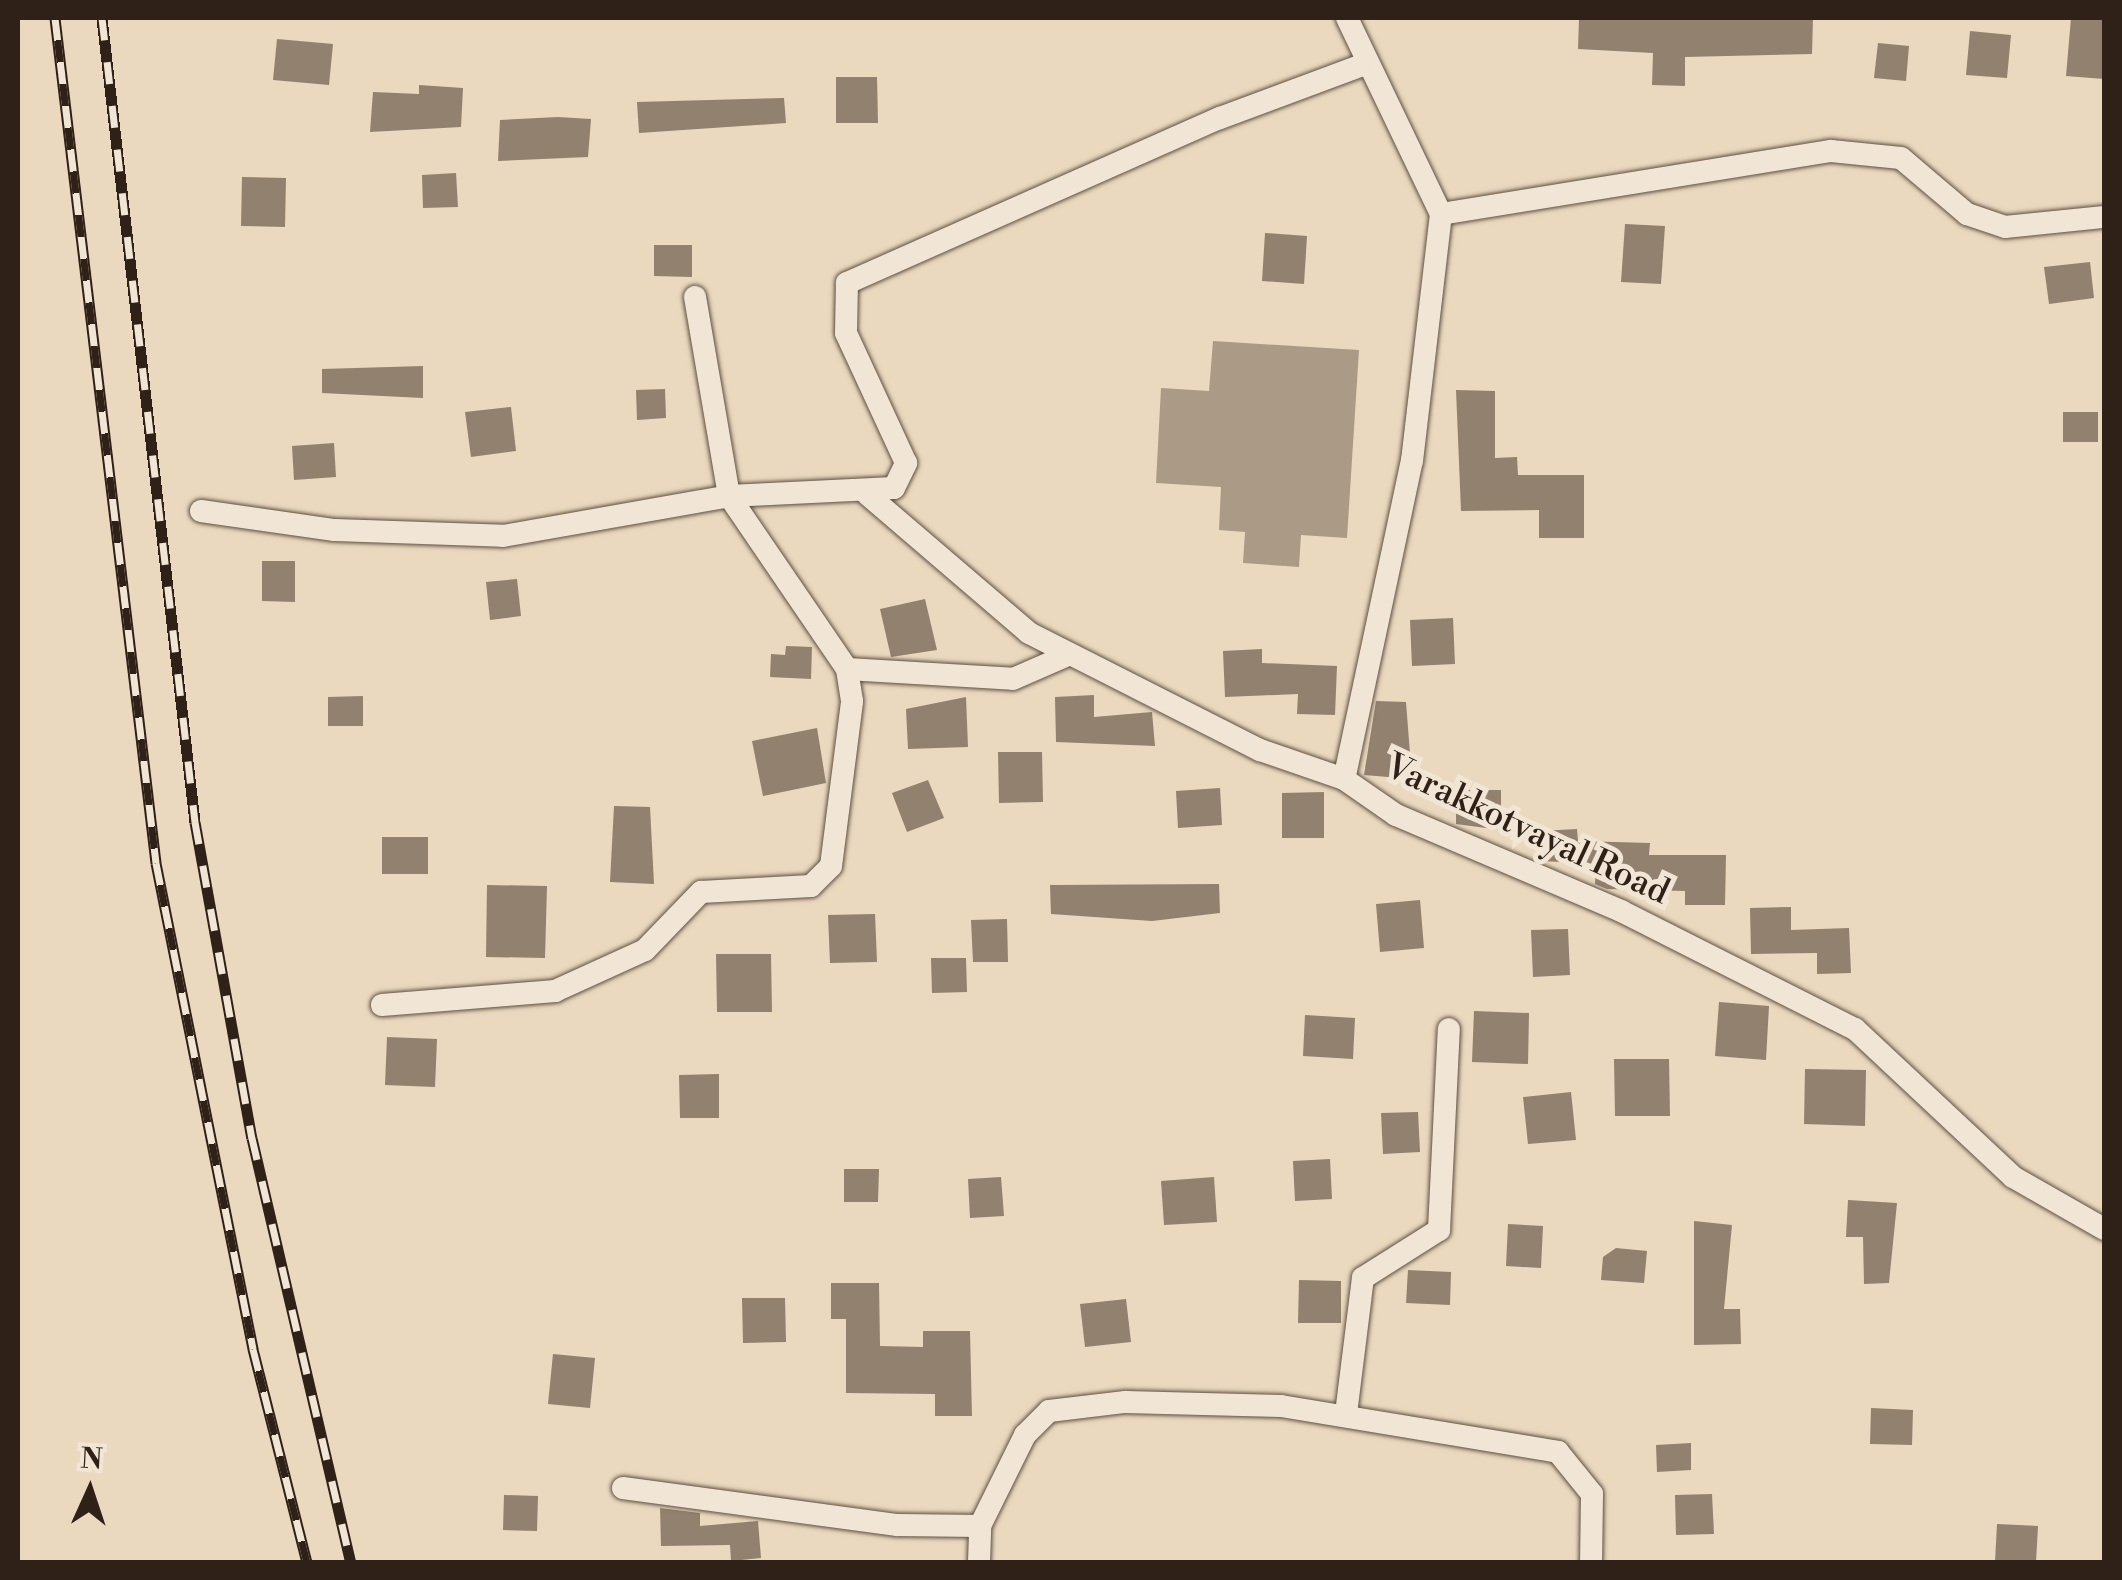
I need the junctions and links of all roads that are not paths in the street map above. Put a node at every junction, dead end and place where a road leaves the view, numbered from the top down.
1 (1347, 18) edge
2 (1365, 64) junction
3 (1442, 214) junction
4 (2104, 216) edge
5 (695, 298) dead end
6 (729, 496) junction
7 (868, 496) junction
8 (201, 511) dead end
9 (1068, 655) junction
10 (847, 668) junction
11 (1344, 779) junction
12 (382, 1005) dead end
13 (1449, 1029) dead end
14 (2104, 1229) edge
15 (1346, 1414) junction
16 (623, 1488) dead end
17 (980, 1526) junction
18 (978, 1562) edge
19 (1591, 1562) edge

1 - 2 street
2 - 3 street
2 - 7 street
3 - 4 street
3 - 11 street, Varakkotvayal Road
5 - 6 street
6 - 7 street
6 - 8 street
6 - 10 street
7 - 9 street
9 - 10 street
9 - 11 street
10 - 12 street
11 - 14 street, Varakkotvayal Road
13 - 15 street
15 - 17 street
15 - 19 street
16 - 17 street
17 - 18 street

